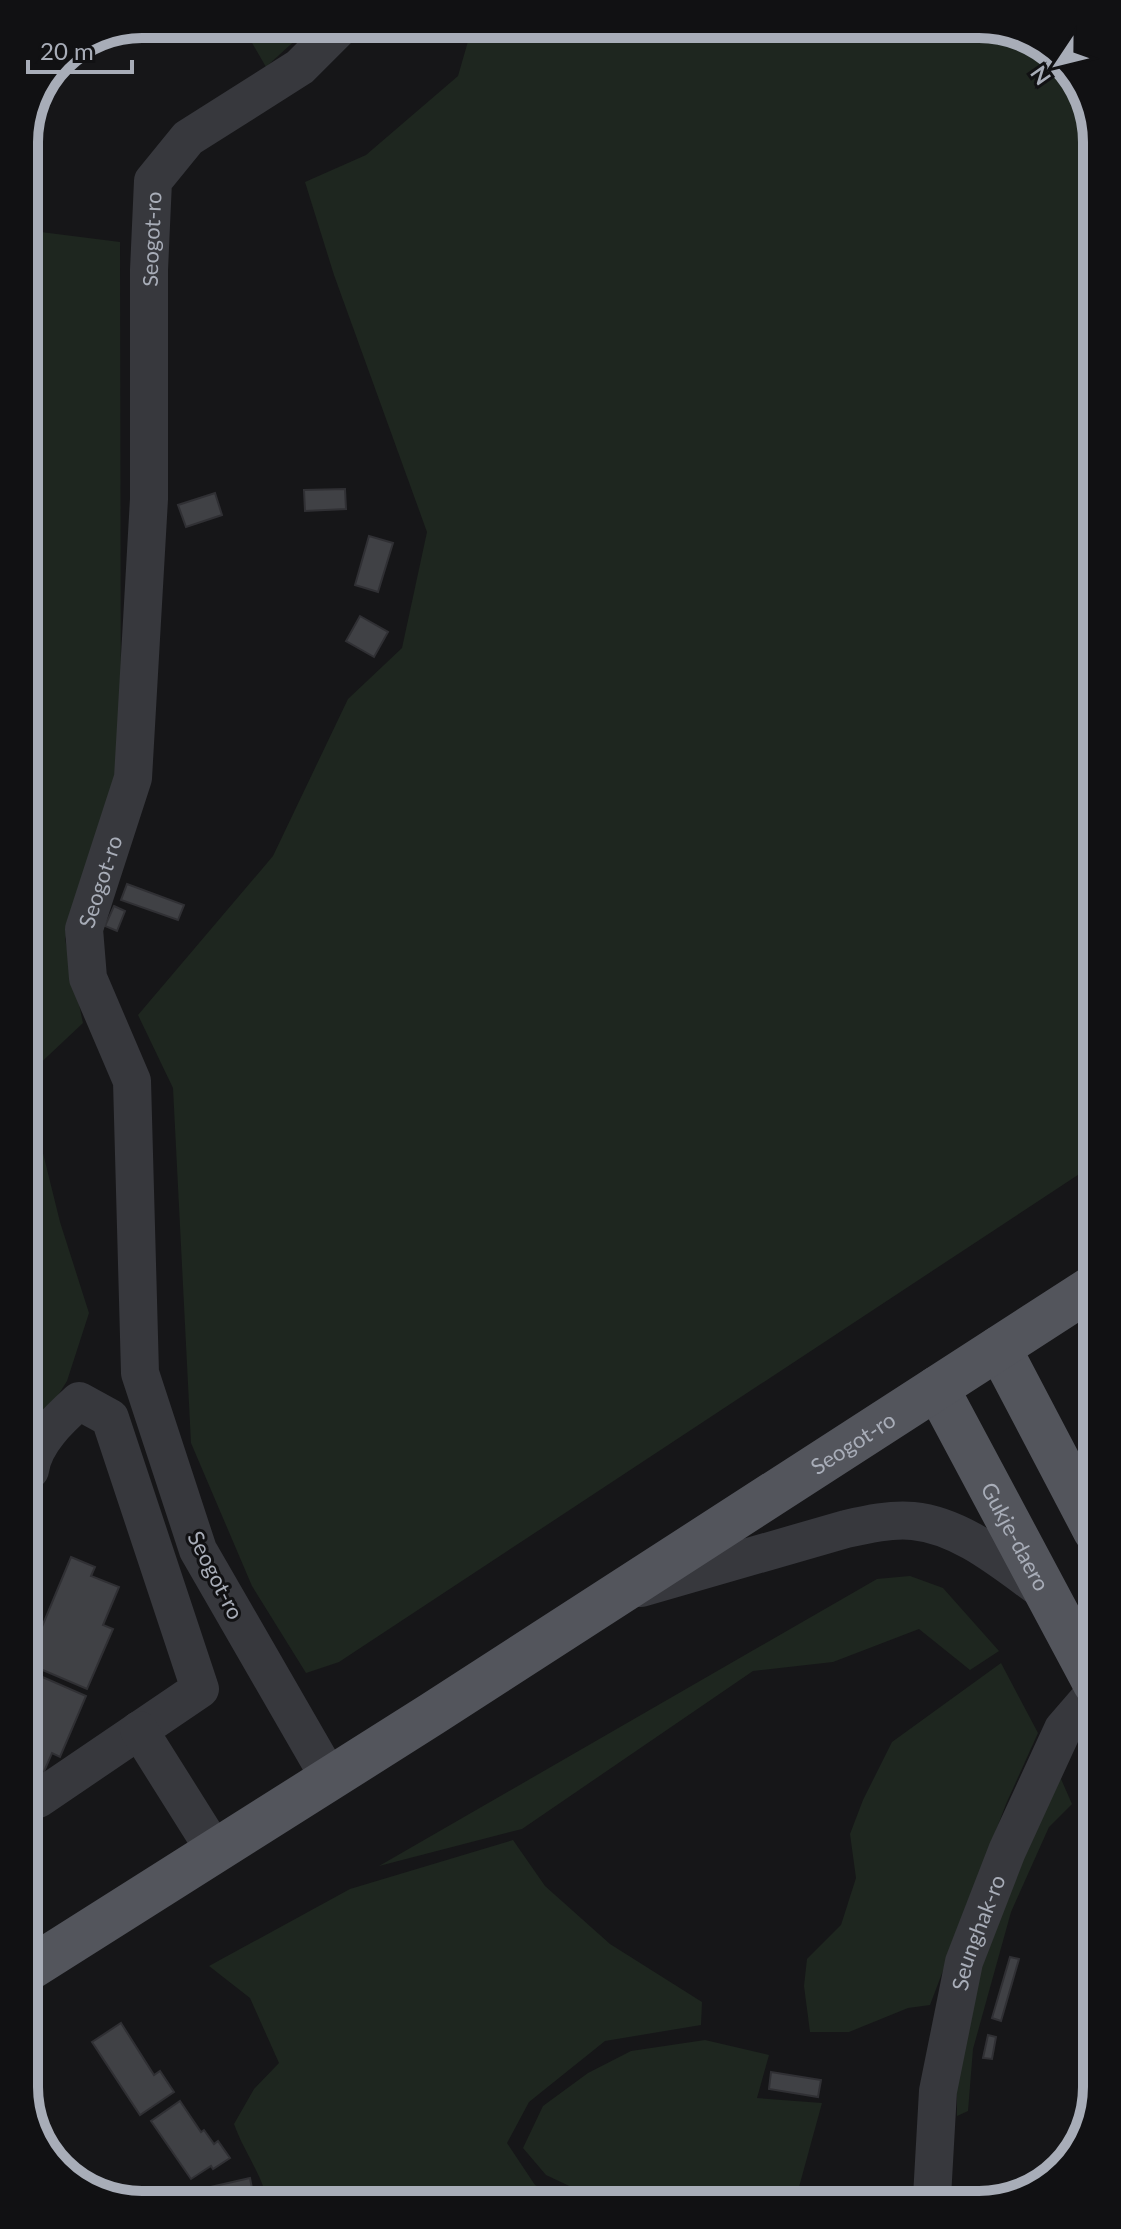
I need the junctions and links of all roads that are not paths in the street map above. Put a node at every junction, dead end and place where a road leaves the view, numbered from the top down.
1 (329, 38) edge
2 (1083, 1293) edge
3 (999, 1348) junction
4 (937, 1388) junction
5 (38, 1448) edge
6 (1083, 1508) edge
7 (615, 1596) junction
8 (1051, 1598) junction
9 (1083, 1661) edge
10 (1083, 1706) edge
11 (139, 1730) junction
12 (330, 1779) junction
13 (38, 1799) edge
14 (215, 1851) junction
15 (38, 1963) edge
16 (932, 2191) edge

1 - 12 street, Seogot-ro
2 - 3 main road, Seogot-ro
3 - 4 main road, Seogot-ro
3 - 6 main road
4 - 7 main road, Seogot-ro
4 - 8 main road, Gukje-daero
5 - 11 street
7 - 8 street
7 - 12 main road, Seogot-ro
8 - 9 main road, Gukje-daero
10 - 16 street, Seunghak-ro
11 - 13 street
11 - 14 street
12 - 14 main road, Seogot-ro
14 - 15 main road, Seogot-ro

